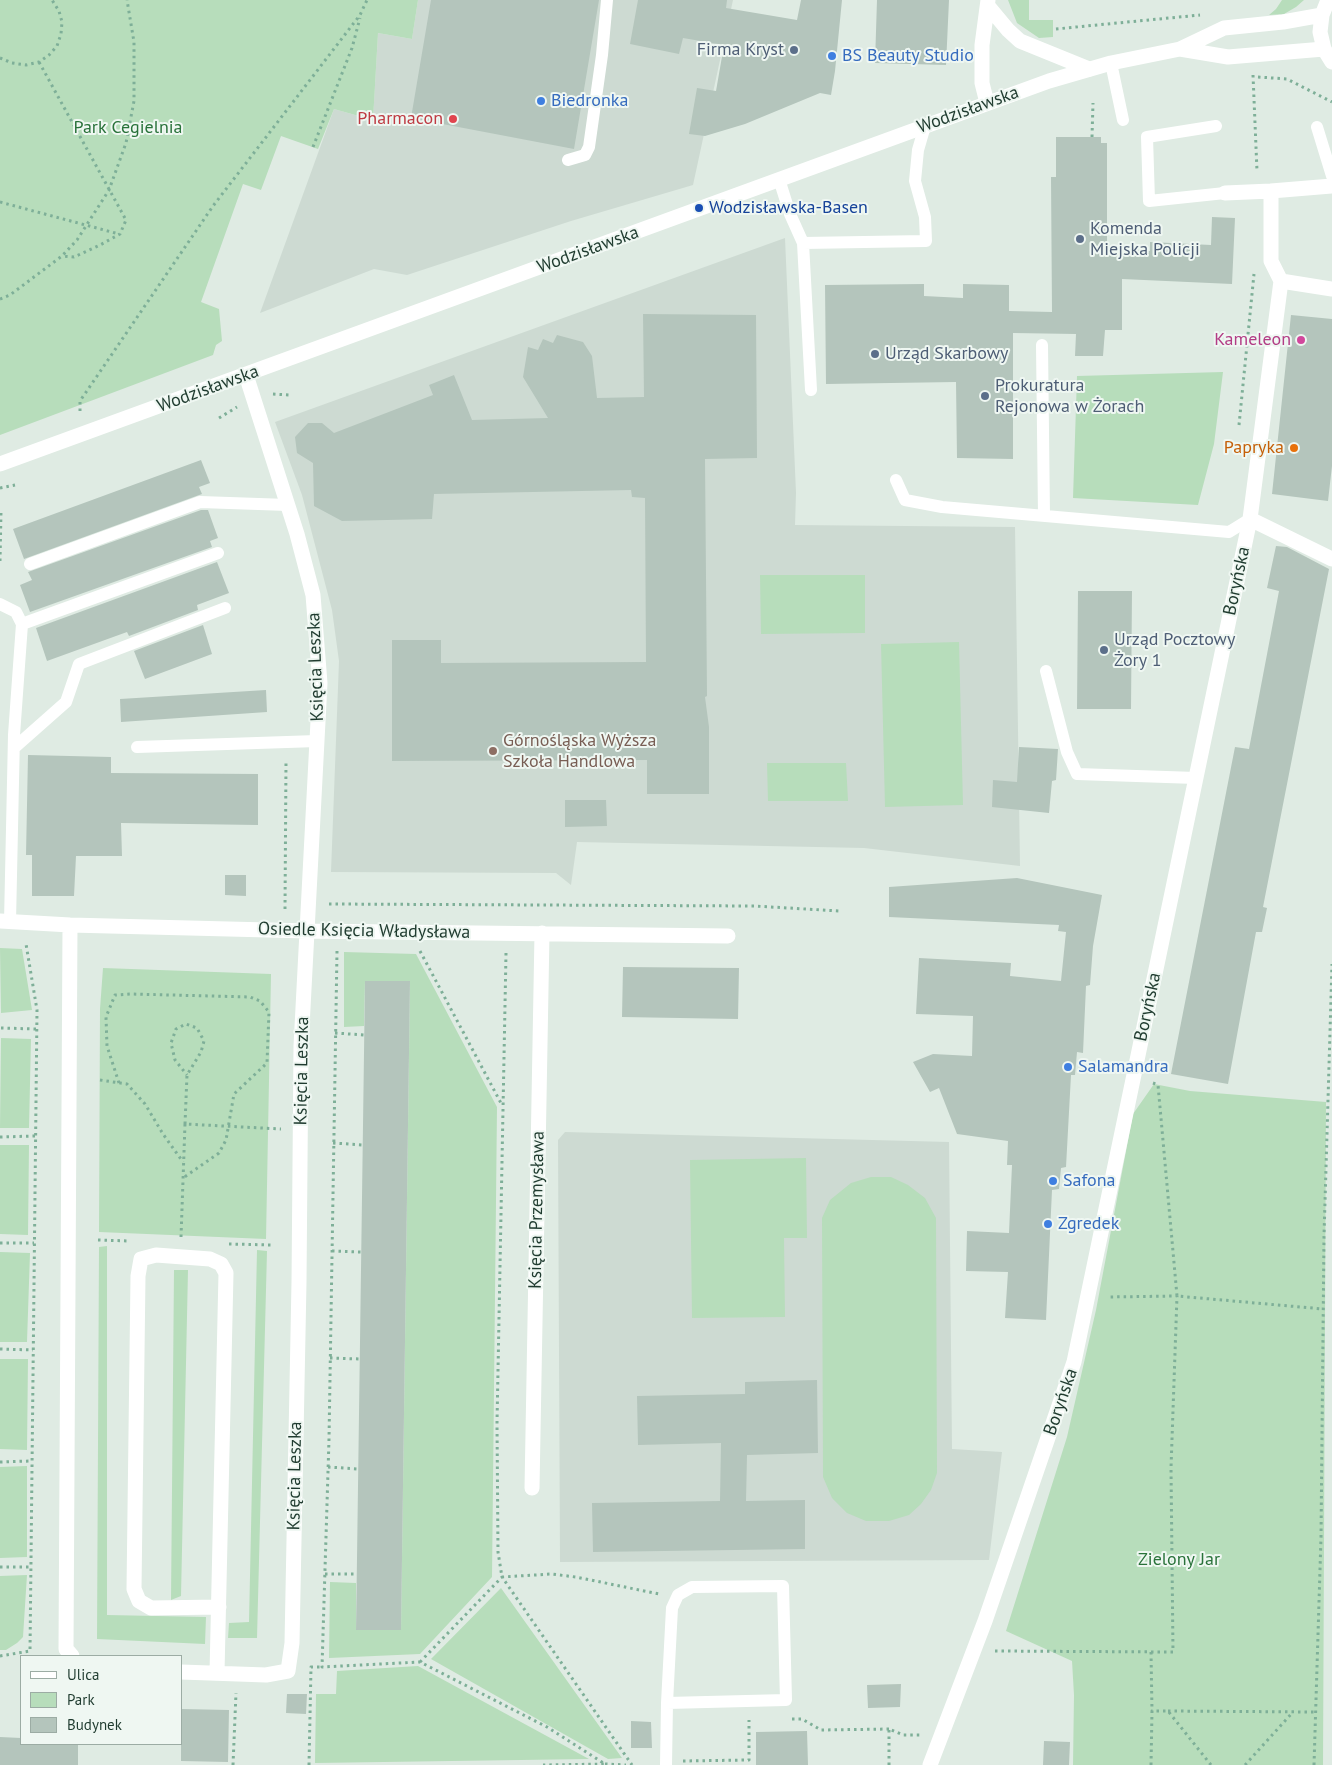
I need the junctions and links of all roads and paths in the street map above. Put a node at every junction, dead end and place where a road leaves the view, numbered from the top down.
1 (52, 0) edge
2 (127, 0) edge
3 (367, 0) edge
4 (607, 0) edge
5 (1328, 0) edge
6 (988, 3) edge
7 (360, 15) junction
8 (1206, 15) dead end
9 (1322, 15) junction
10 (1056, 28) dead end
11 (1180, 49) junction
12 (1328, 56) edge
13 (0, 58) edge
14 (39, 62) junction
15 (1111, 63) junction
16 (1089, 69) junction
17 (1245, 77) dead end
18 (1253, 77) junction
19 (1332, 102) edge
20 (987, 103) junction
21 (1093, 103) dead end
22 (1123, 120) dead end
23 (925, 126) junction
24 (1216, 126) dead end
25 (1317, 128) dead end
26 (1092, 137) dead end
27 (313, 147) dead end
28 (568, 160) dead end
29 (1332, 176) edge
30 (779, 179) junction
31 (1332, 186) edge
32 (109, 190) junction
33 (1265, 192) junction
34 (1225, 193) joint
35 (0, 202) edge
36 (87, 226) junction
37 (120, 234) junction
38 (803, 243) junction
39 (62, 256) junction
40 (1255, 264) dead end
41 (1281, 281) junction
42 (1332, 289) edge
43 (0, 299) edge
44 (1042, 345) dead end
45 (246, 375) junction
46 (811, 390) dead end
47 (275, 393) dead end
48 (290, 395) dead end
49 (232, 409) dead end
50 (80, 411) dead end
51 (219, 418) dead end
52 (1238, 433) dead end
53 (0, 464) edge
54 (896, 480) dead end
55 (15, 486) dead end
56 (0, 488) edge
57 (288, 505) junction
58 (1, 511) dead end
59 (1044, 516) junction
60 (1250, 519) junction
61 (218, 553) dead end
62 (1332, 559) edge
63 (0, 561) edge
64 (30, 564) dead end
65 (0, 604) edge
66 (225, 608) dead end
67 (22, 624) junction
68 (1046, 671) dead end
69 (317, 741) junction
70 (136, 747) dead end
71 (14, 748) junction
72 (286, 759) dead end
73 (1196, 778) junction
74 (326, 904) dead end
75 (840, 911) dead end
76 (285, 912) dead end
77 (5, 922) edge
78 (70, 925) junction
79 (308, 931) junction
80 (542, 933) junction
81 (728, 936) dead end
82 (18, 944) dead end
83 (340, 945) dead end
84 (418, 946) dead end
85 (506, 947) dead end
86 (1332, 964) edge
87 (1, 1028) edge
88 (36, 1029) junction
89 (335, 1033) junction
90 (364, 1035) dead end
91 (187, 1076) junction
92 (1133, 1077) junction
93 (100, 1080) dead end
94 (119, 1083) junction
95 (503, 1107) junction
96 (185, 1124) junction
97 (230, 1126) junction
98 (288, 1129) dead end
99 (35, 1136) junction
100 (0, 1137) edge
101 (334, 1143) junction
102 (362, 1144) dead end
103 (184, 1163) junction
104 (183, 1178) junction
105 (181, 1242) dead end
106 (0, 1243) edge
107 (34, 1243) junction
108 (332, 1251) junction
109 (361, 1252) dead end
110 (1177, 1296) junction
111 (1088, 1297) junction
112 (1323, 1309) junction
113 (0, 1349) edge
114 (33, 1350) junction
115 (330, 1358) junction
116 (360, 1359) dead end
117 (32, 1461) junction
118 (0, 1462) edge
119 (328, 1467) junction
120 (358, 1469) dead end
121 (532, 1488) dead end
122 (0, 1567) edge
123 (30, 1567) junction
124 (325, 1574) junction
125 (357, 1574) dead end
126 (502, 1578) junction
127 (659, 1594) dead end
128 (219, 1607) junction
129 (974, 1651) junction
130 (1151, 1652) junction
131 (71, 1655) edge
132 (0, 1656) edge
133 (420, 1662) junction
134 (322, 1667) junction
135 (182, 1672) edge
136 (217, 1674) junction
137 (236, 1687) dead end
138 (667, 1702) junction
139 (1168, 1710) junction
140 (1152, 1711) junction
141 (1294, 1712) junction
142 (1316, 1712) junction
143 (757, 1720) dead end
144 (784, 1720) dead end
145 (889, 1729) junction
146 (941, 1735) junction
147 (672, 1763) edge
148 (605, 1764) edge
149 (234, 1765) edge
150 (309, 1765) edge
151 (543, 1765) edge
152 (626, 1765) edge
153 (632, 1765) edge
154 (889, 1765) edge
155 (930, 1765) edge
156 (1151, 1765) edge
157 (1212, 1765) edge
158 (1245, 1765) edge
159 (1314, 1765) edge

1 - 14 path
2 - 32 path
3 - 7 path
4 - 28 lane
5 - 9 street
6 - 16 street
6 - 20 street
7 - 27 path
7 - 50 path
8 - 10 path
9 - 11 street, Wodzisławska
9 - 12 street
11 - 12 street, Wodzisławska
11 - 15 street, Wodzisławska
13 - 14 path
14 - 32 path
15 - 16 street, Wodzisławska
15 - 22 lane
16 - 20 street, Wodzisławska
17 - 18 path
18 - 19 path
18 - 33 path
20 - 23 street, Wodzisławska
21 - 26 path
23 - 30 street, Wodzisławska
23 - 38 lane
24 - 34 lane
25 - 29 lane
30 - 38 lane
30 - 45 street, Wodzisławska
31 - 33 street
32 - 36 path
32 - 37 path
33 - 34 street
33 - 41 street
35 - 36 path
36 - 37 path
36 - 39 path
37 - 39 path
38 - 46 lane
39 - 43 path
40 - 52 path
41 - 42 street
41 - 60 street, Boryńska
44 - 59 lane
45 - 53 street, Wodzisławska
45 - 57 street, Księcia Leszka
47 - 48 path
49 - 51 path
54 - 59 lane
55 - 56 path
57 - 64 lane
57 - 69 street, Księcia Leszka
58 - 63 path
59 - 60 lane
60 - 62 street
60 - 73 street, Boryńska
61 - 67 lane
65 - 67 lane
66 - 71 lane
67 - 71 lane
68 - 73 lane
69 - 70 lane
69 - 79 street, Księcia Leszka
71 - 77 lane
72 - 76 path
73 - 92 street, Boryńska
74 - 75 path
77 - 78 street, Osiedle Księcia Władysława
78 - 79 street, Osiedle Księcia Władysława
78 - 131 street
79 - 80 street, Osiedle Księcia Władysława
79 - 136 street, Księcia Leszka
80 - 81 street, Osiedle Księcia Władysława
80 - 121 street, Księcia Przemysława
82 - 88 path
83 - 89 path
84 - 95 path
85 - 95 path
86 - 112 path
87 - 88 path
88 - 99 path
89 - 90 path
89 - 101 path
91 - 91 path
91 - 96 path
92 - 110 path
92 - 111 street, Boryńska
93 - 94 path
94 - 97 path
94 - 103 path
95 - 126 path
96 - 97 path
96 - 103 path
97 - 98 path
97 - 104 path
99 - 100 path
99 - 107 path
101 - 102 path
101 - 108 path
103 - 104 path
104 - 105 path
106 - 107 path
107 - 114 path
108 - 109 path
108 - 115 path
110 - 111 path
110 - 112 path
110 - 130 path
111 - 129 street, Boryńska
112 - 142 path
113 - 114 path
114 - 117 path
115 - 116 path
115 - 119 path
117 - 118 path
117 - 123 path
119 - 120 path
119 - 124 path
122 - 123 path
123 - 132 path
124 - 125 path
124 - 134 path
126 - 127 path
126 - 133 path
126 - 153 path
128 - 128 street
128 - 136 street
129 - 130 path
129 - 146 street, Boryńska
130 - 140 path
133 - 134 path
133 - 148 path
134 - 150 path
135 - 136 street, Księcia Leszka
137 - 149 path
138 - 138 lane
138 - 147 lane
139 - 140 path
139 - 141 path
139 - 157 path
140 - 156 path
141 - 142 path
141 - 158 path
142 - 159 path
143 - 147 path
144 - 145 path
145 - 146 path
145 - 154 path
146 - 155 street, Boryńska
148 - 151 path
148 - 152 path

